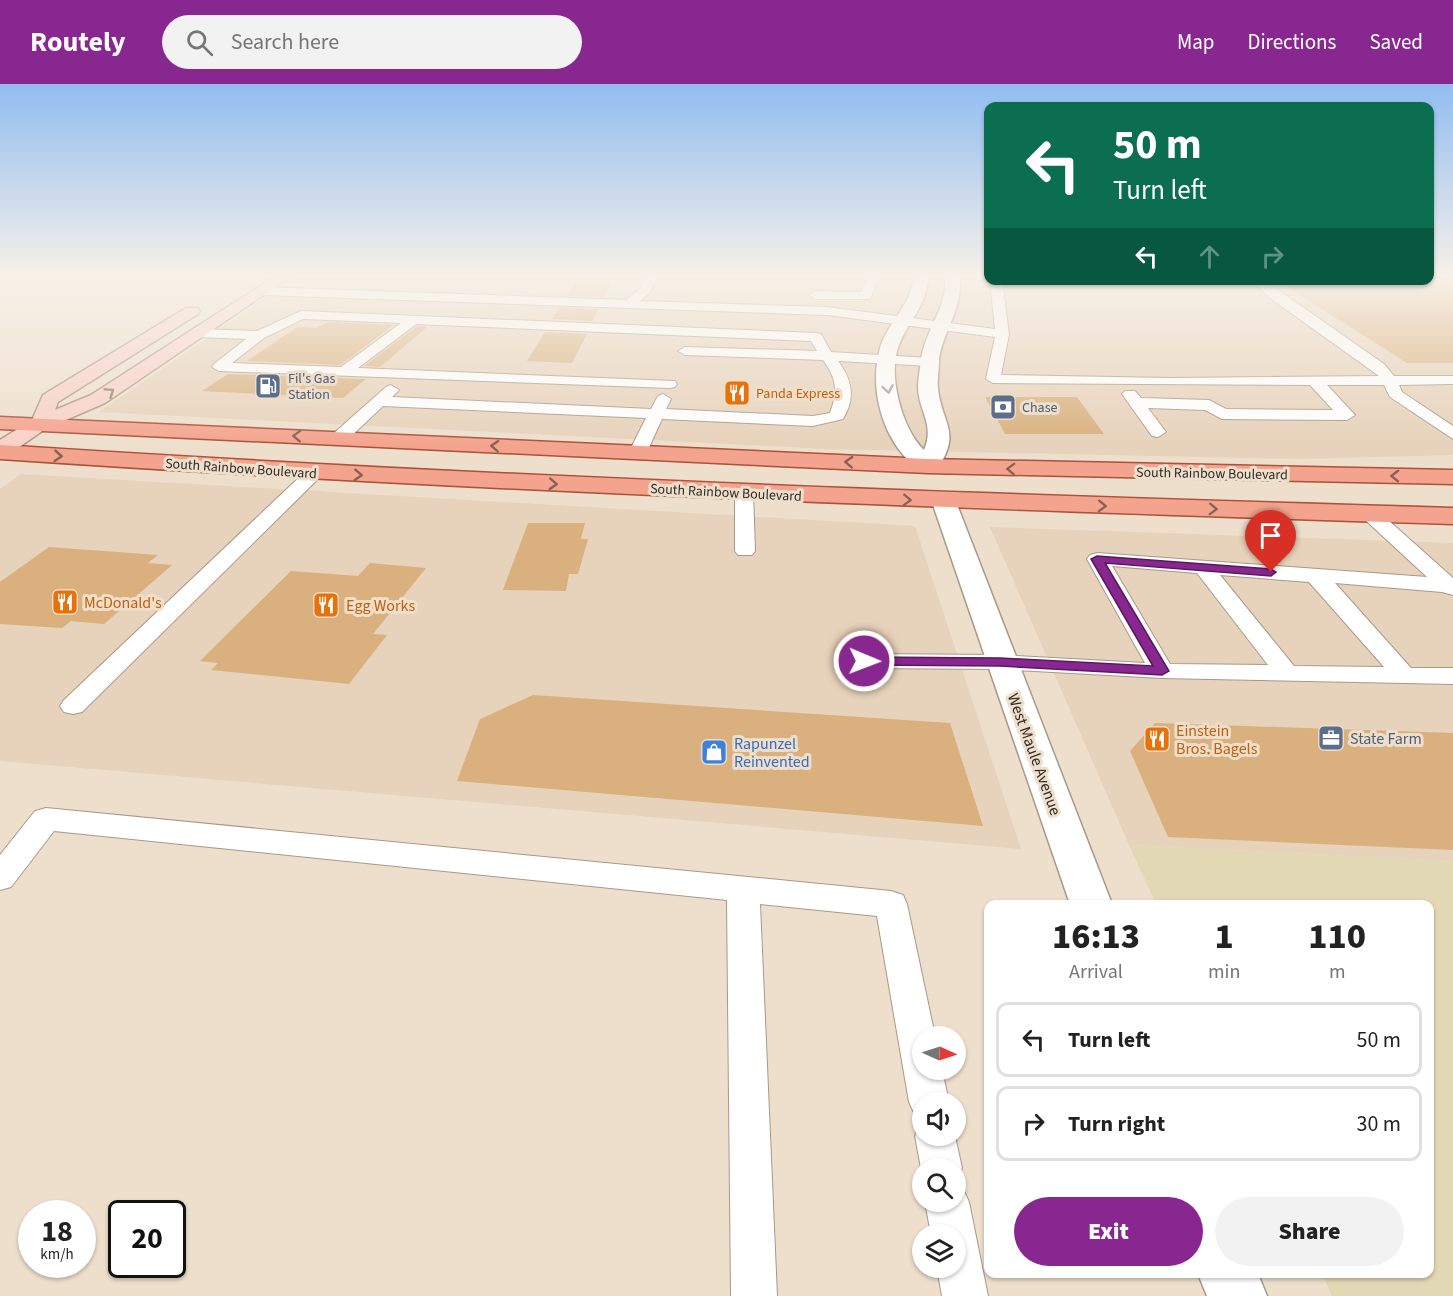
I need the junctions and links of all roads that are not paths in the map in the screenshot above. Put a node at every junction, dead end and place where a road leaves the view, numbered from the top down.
1 (156, 334) edge
2 (196, 334) edge
3 (214, 334) edge
4 (262, 334) edge
5 (395, 334) edge
6 (695, 334) edge
7 (747, 334) edge
8 (897, 334) edge
9 (938, 334) edge
10 (998, 334) edge
11 (1002, 334) joint
12 (1330, 334) edge
13 (259, 335) junction
14 (824, 356) junction
15 (885, 358) junction
16 (930, 362) junction
17 (678, 367) junction
18 (345, 372) junction
19 (409, 374) junction
20 (1313, 380) junction
21 (1390, 380) junction
22 (1118, 381) junction
23 (1449, 382) edge
24 (380, 400) junction
25 (1139, 403) junction
26 (656, 413) junction
27 (0, 423) edge
28 (38, 425) junction
29 (1158, 432) dead end
30 (1453, 434) edge
31 (340, 438) junction
32 (0, 451) edge
33 (638, 454) junction
34 (928, 466) junction
35 (1155, 472) junction
36 (314, 473) junction
37 (1453, 477) edge
38 (744, 492) junction
39 (944, 502) junction
40 (1370, 514) junction
41 (1453, 516) edge
42 (745, 551) dead end
43 (1203, 567) junction
44 (1316, 576) junction
45 (1452, 588) edge
46 (864, 661) dead end
47 (1000, 662) junction
48 (1162, 671) junction
49 (1287, 673) junction
50 (1405, 675) junction
51 (1453, 676) edge
52 (73, 706) dead end
53 (0, 878) edge
54 (743, 889) junction
55 (1089, 900) edge
56 (927, 1092) edge
57 (962, 1278) edge
58 (1230, 1278) edge
59 (754, 1296) edge
60 (965, 1296) edge
61 (1237, 1296) edge

1 - 28 main road
28 -> 2 main road
3 - 13 lane
4 - 13 lane
5 - 18 lane
6 - 17 lane
7 - 14 lane
8 - 15 street
9 - 16 street
10 - 11 lane
11 - 22 lane
12 - 21 lane
13 - 18 lane
14 - 15 lane
14 - 17 lane
14 - 26 lane
15 - 16 lane
15 -> 34 street
16 - 34 street
17 - 19 lane
17 - 26 lane
18 - 19 lane
19 - 24 lane
20 - 21 lane
20 - 22 lane
20 - 25 lane
21 - 23 lane
21 - 30 lane
22 - 25 lane
24 - 26 lane
24 - 31 lane
25 - 29 lane
26 - 33 lane
27 - 28 main road, South Rainbow Boulevard
31 -> 28 main road, South Rainbow Boulevard
28 - 32 main road
33 -> 31 main road, South Rainbow Boulevard
32 -> 36 main road, South Rainbow Boulevard
34 -> 33 main road, South Rainbow Boulevard
35 -> 34 main road, South Rainbow Boulevard
34 - 38 main road
37 -> 35 main road, South Rainbow Boulevard
35 - 39 main road
36 -> 38 main road, South Rainbow Boulevard
36 - 52 lane
38 -> 39 main road, South Rainbow Boulevard
38 - 42 lane
39 -> 40 main road, South Rainbow Boulevard
39 - 47 street, West Maule Avenue
40 - 41 main road, South Rainbow Boulevard
40 - 45 lane
43 - 44 lane
43 - 48 lane
43 - 49 lane
44 - 45 lane
44 - 50 lane
46 - 47 lane
47 - 48 lane
47 - 55 street, West Maule Avenue
48 - 49 lane
49 - 50 lane
50 - 51 lane
53 - 54 lane
54 - 56 lane
54 - 59 lane
57 - 60 lane
58 - 61 street

